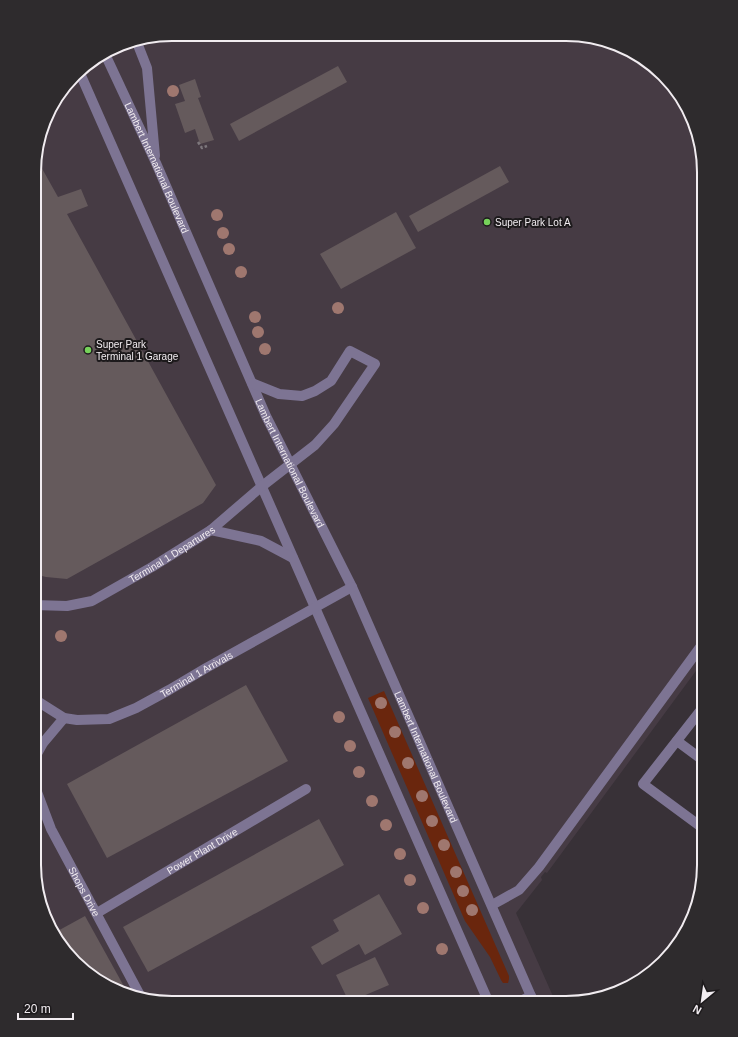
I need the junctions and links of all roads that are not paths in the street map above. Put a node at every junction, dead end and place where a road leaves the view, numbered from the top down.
1 (138, 45) edge
2 (107, 59) edge
3 (82, 78) edge
4 (156, 164) junction
5 (252, 383) junction
6 (291, 464) junction
7 (262, 487) junction
8 (211, 530) junction
9 (294, 558) junction
10 (352, 587) junction
11 (41, 605) edge
12 (316, 607) junction
13 (697, 652) edge
14 (41, 703) edge
15 (697, 715) edge
16 (64, 718) junction
17 (677, 741) junction
18 (41, 747) edge
19 (697, 756) edge
20 (306, 789) dead end
21 (41, 802) edge
22 (697, 824) edge
23 (492, 906) junction
24 (97, 913) junction
25 (139, 992) edge
26 (486, 996) edge
27 (530, 996) edge

1 - 4 street
2 - 4 street, Lambert International Boulevard
3 - 7 street
4 - 5 street, Lambert International Boulevard
5 - 6 street, Lambert International Boulevard
5 - 6 street, Terminal 1 Departures
6 - 7 street, Terminal 1 Departures
6 - 10 street, Lambert International Boulevard
7 - 8 street, Terminal 1 Departures
7 - 9 street
8 - 9 street
8 - 11 street, Terminal 1 Departures
9 - 12 street
10 - 12 street, Terminal 1 Arrivals
10 - 23 street, Lambert International Boulevard
12 - 16 street, Terminal 1 Arrivals
12 - 26 street
13 - 23 street
14 - 16 street, Terminal 1 Arrivals
15 - 17 street
16 - 18 street
17 - 19 street
17 - 22 street
20 - 24 street, Power Plant Drive
21 - 24 street, Shops Drive
23 - 27 street, Lambert International Boulevard
24 - 25 street, Shops Drive

